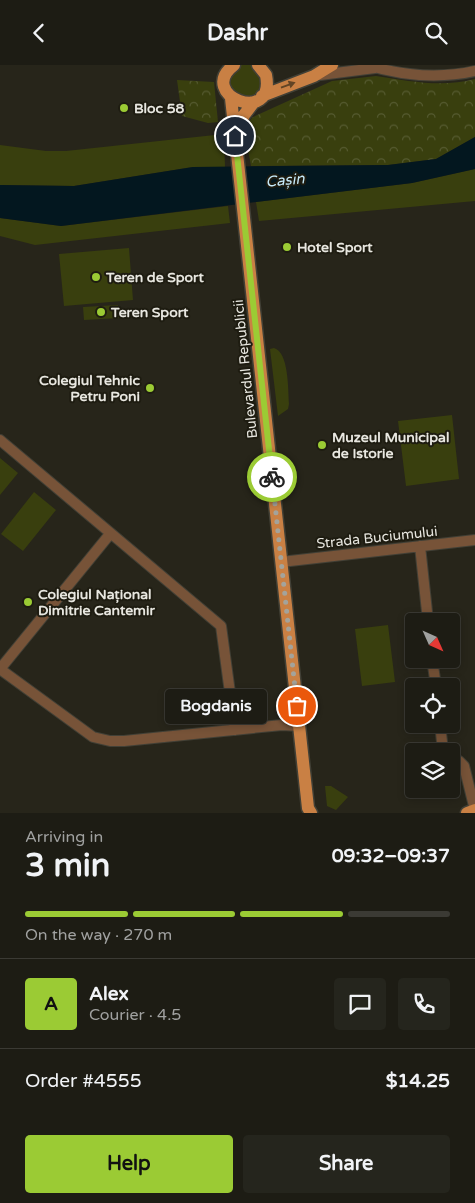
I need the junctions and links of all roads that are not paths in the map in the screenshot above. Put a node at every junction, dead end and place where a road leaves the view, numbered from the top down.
1 (234, 65) edge
2 (258, 65) edge
3 (332, 65) edge
4 (367, 65) edge
5 (376, 67) edge
6 (226, 71) edge
7 (475, 71) edge
8 (314, 76) junction
9 (231, 98) junction
10 (258, 99) junction
11 (235, 136) junction
12 (0, 440) edge
13 (110, 534) junction
14 (475, 540) edge
15 (420, 546) junction
16 (281, 561) junction
17 (427, 613) edge
18 (0, 669) edge
19 (299, 726) junction
20 (235, 730) junction
21 (460, 762) edge
22 (475, 810) edge
23 (309, 811) edge
24 (467, 813) edge

1 - 6 main road
2 - 10 main road
3 - 8 main road
4 - 5 street
5 - 7 street
5 - 8 street
6 - 9 main road, Bulevardul Republicii
10 -> 8 main road
9 - 10 main road
9 - 11 main road, Bulevardul Republicii
10 - 11 main road
11 - 16 main road, Bulevardul Republicii
12 - 13 street
13 - 18 street
13 - 20 street
14 - 15 street, Strada Buciumului
15 - 16 street, Strada Buciumului
15 - 17 street
16 - 19 main road, Bulevardul Republicii
18 - 20 street
19 - 20 street
19 - 23 main road, Bulevardul Republicii
21 - 22 street
22 - 24 main road

